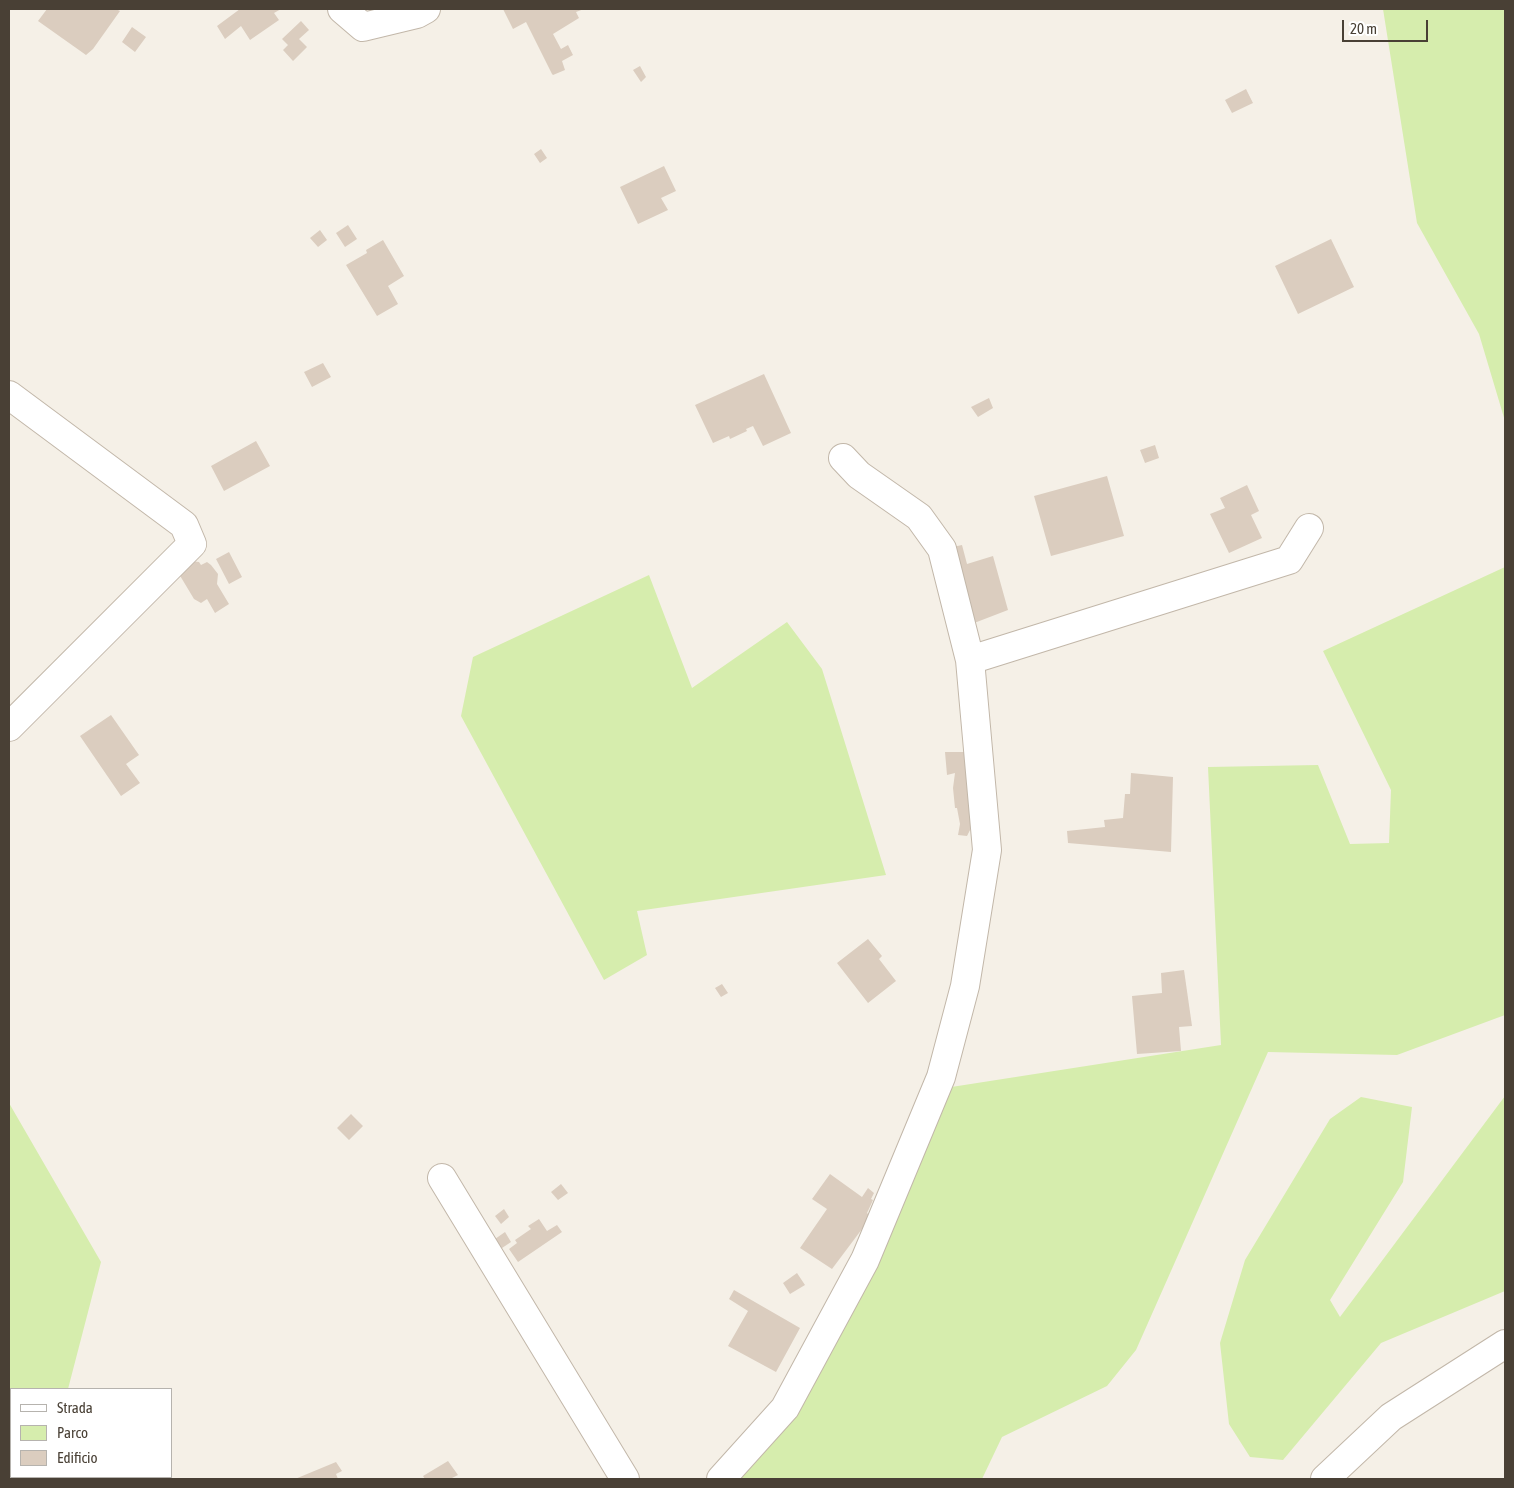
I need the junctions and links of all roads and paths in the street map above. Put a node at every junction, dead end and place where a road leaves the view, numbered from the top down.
1 (342, 9) edge
2 (426, 9) edge
3 (9, 395) edge
4 (843, 458) dead end
5 (1309, 528) dead end
6 (970, 660) junction
7 (9, 726) edge
8 (442, 1178) dead end
9 (1505, 1344) edge
10 (625, 1479) edge
11 (721, 1479) edge
12 (1325, 1479) edge

1 - 2 street
3 - 7 street
4 - 6 street
5 - 6 street
6 - 11 street
8 - 10 street
9 - 12 street

